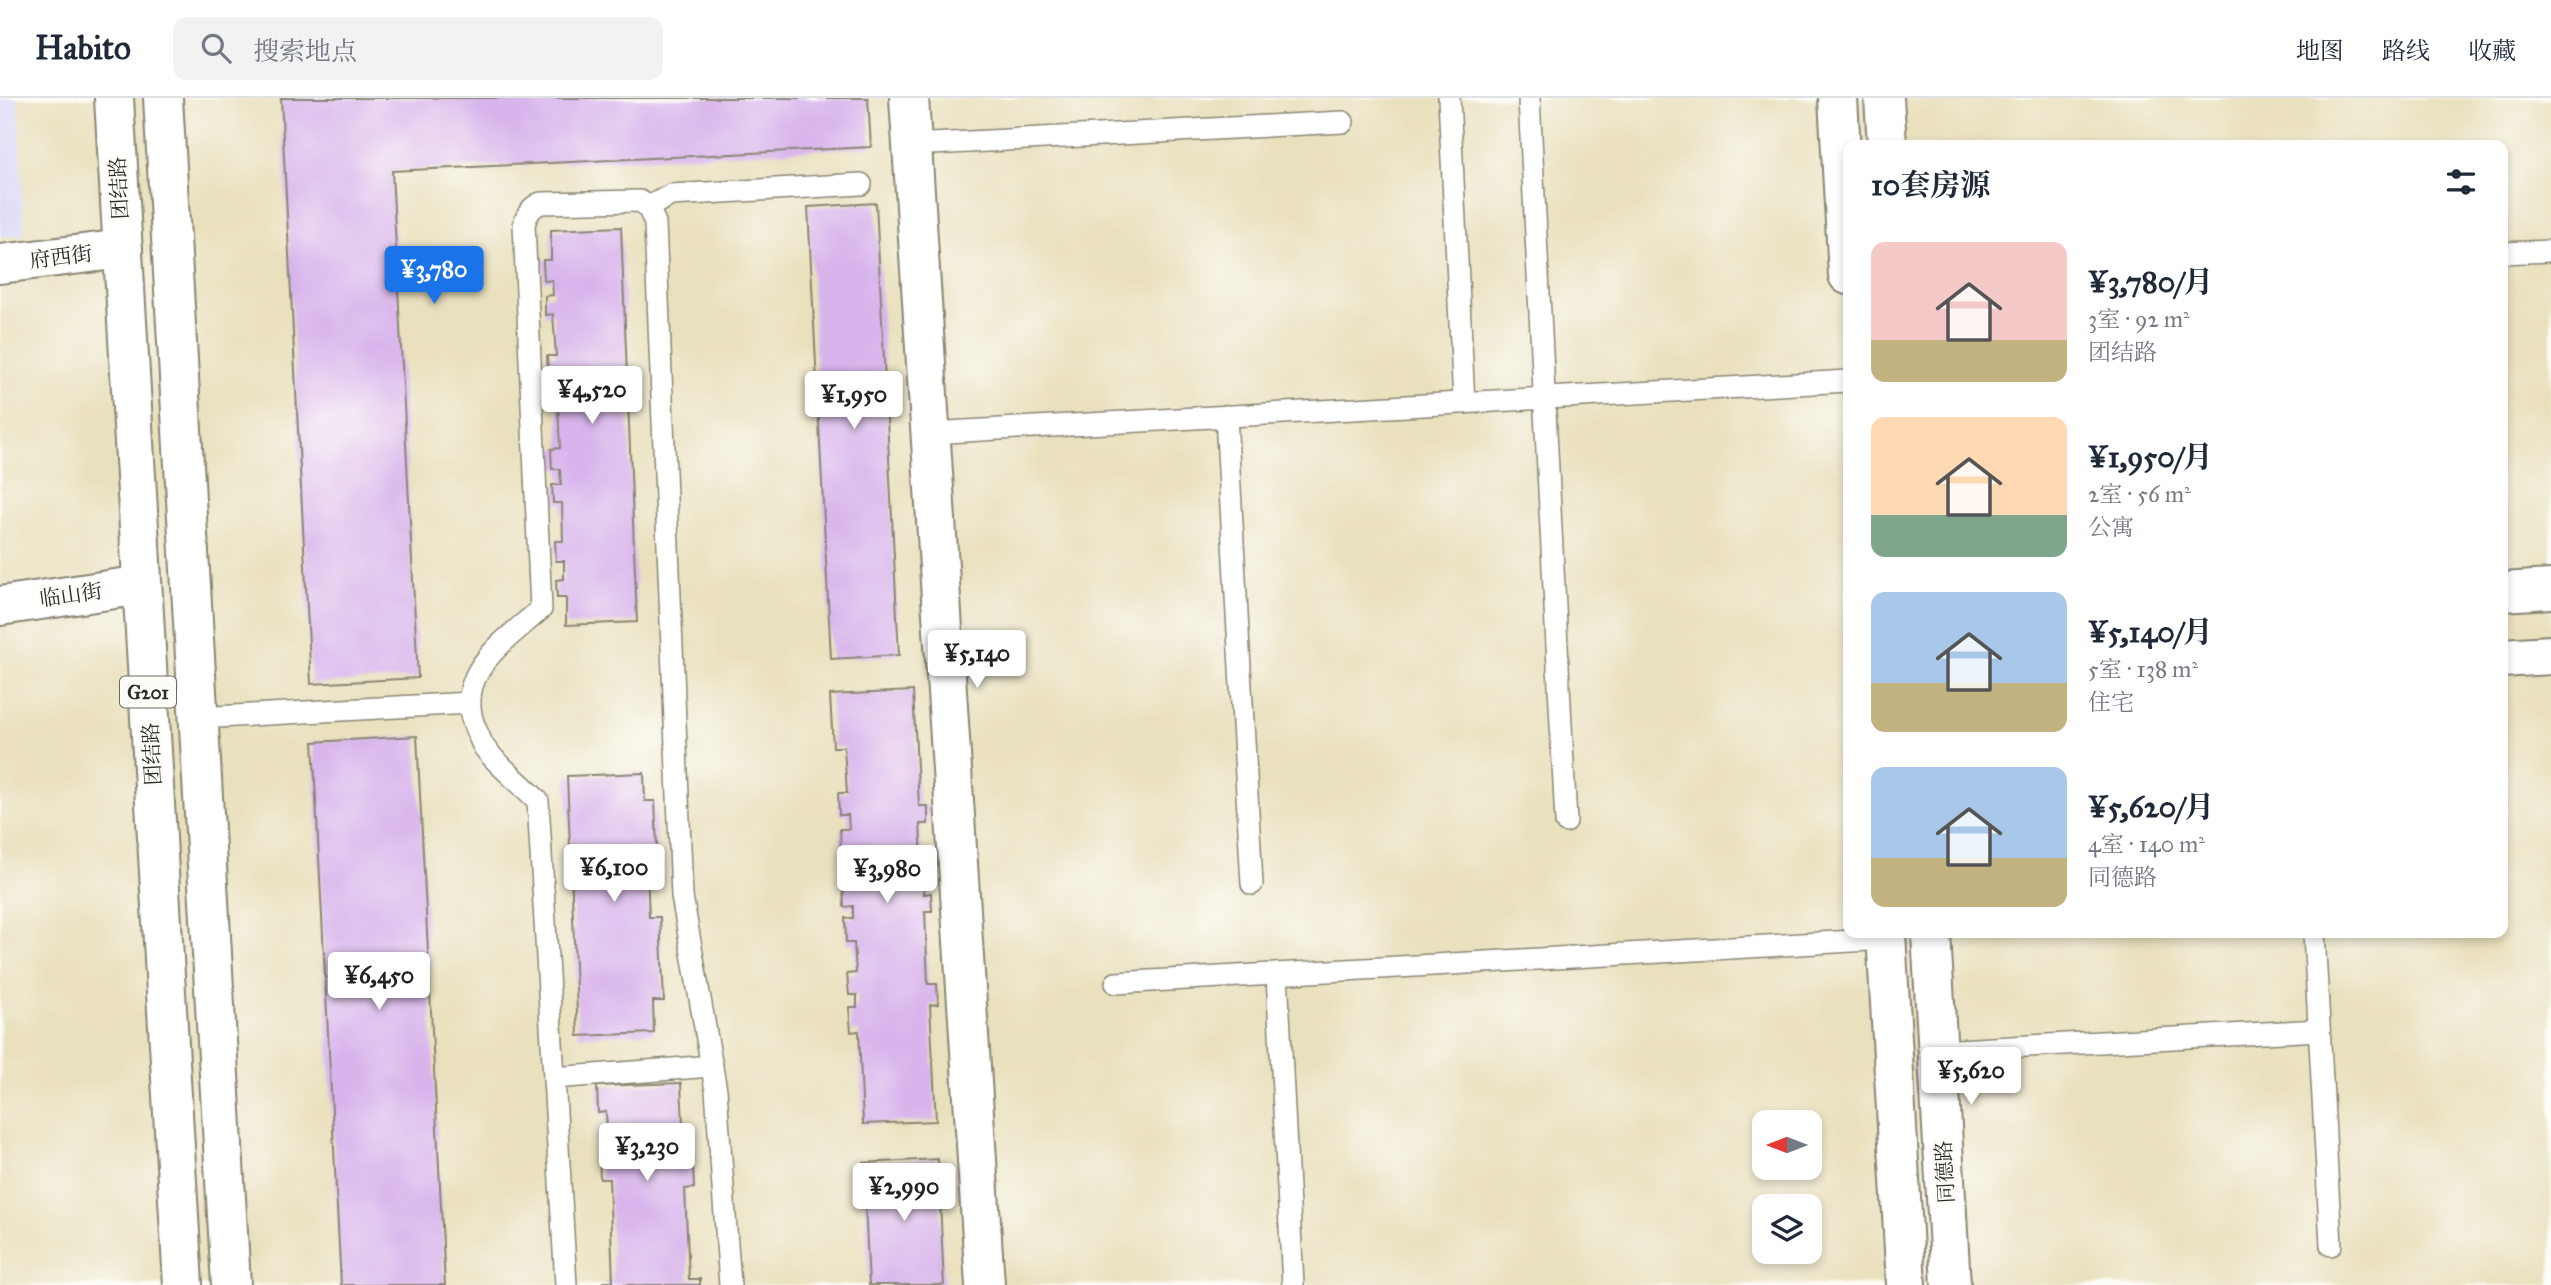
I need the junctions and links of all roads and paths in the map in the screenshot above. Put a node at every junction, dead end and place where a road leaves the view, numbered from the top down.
1 (114, 98) edge
2 (163, 98) edge
3 (909, 98) edge
4 (1449, 98) edge
5 (1530, 98) edge
6 (1838, 98) edge
7 (1884, 98) edge
8 (1343, 122) dead end
9 (1887, 140) edge
10 (912, 145) junction
11 (861, 184) dead end
12 (1843, 186) edge
13 (648, 207) junction
14 (123, 249) junction
15 (2551, 251) edge
16 (2508, 253) edge
17 (0, 264) edge
18 (1843, 381) edge
19 (1545, 398) junction
20 (1464, 403) junction
21 (1226, 416) junction
22 (930, 433) junction
23 (142, 585) junction
24 (2551, 589) edge
25 (2508, 592) edge
26 (0, 606) edge
27 (2551, 655) edge
28 (2508, 658) edge
29 (470, 703) junction
30 (198, 718) junction
31 (1566, 821) dead end
32 (1252, 884) dead end
33 (1854, 938) edge
34 (1886, 938) edge
35 (1931, 938) edge
36 (2314, 938) edge
37 (1277, 974) junction
38 (1116, 982) dead end
39 (2319, 1030) junction
40 (1938, 1051) junction
41 (712, 1066) junction
42 (554, 1078) junction
43 (2331, 1245) dead end
44 (183, 1285) edge
45 (231, 1285) edge
46 (566, 1285) edge
47 (730, 1285) edge
48 (985, 1285) edge
49 (1293, 1285) edge
50 (1906, 1285) edge
51 (1951, 1285) edge

1 - 14 main road, 团结路 / G201
2 - 30 main road, G201
3 - 10 main road
4 - 20 lane
5 - 19 lane
6 - 12 main road
7 - 9 main road
8 - 10 lane
10 - 22 main road
11 - 13 lane
13 - 29 lane
13 - 41 lane
14 - 17 main road, 府西街
14 - 23 main road, 团结路 / G201
15 - 16 lane
18 - 19 lane
19 - 20 lane
19 - 31 lane
20 - 21 lane
21 - 22 lane
21 - 32 lane
22 - 48 main road
23 - 26 main road, 临山街
23 - 44 main road, 团结路 / G201
24 - 25 main road
27 - 28 main road
29 - 30 lane
29 - 42 lane
30 - 45 main road, G201
33 - 37 lane
34 - 50 main road
35 - 40 main road, 同德路
36 - 39 lane
37 - 38 lane
37 - 49 lane
39 - 40 lane
39 - 43 lane
40 - 51 main road, 同德路
41 - 42 lane
41 - 47 lane
42 - 46 lane

